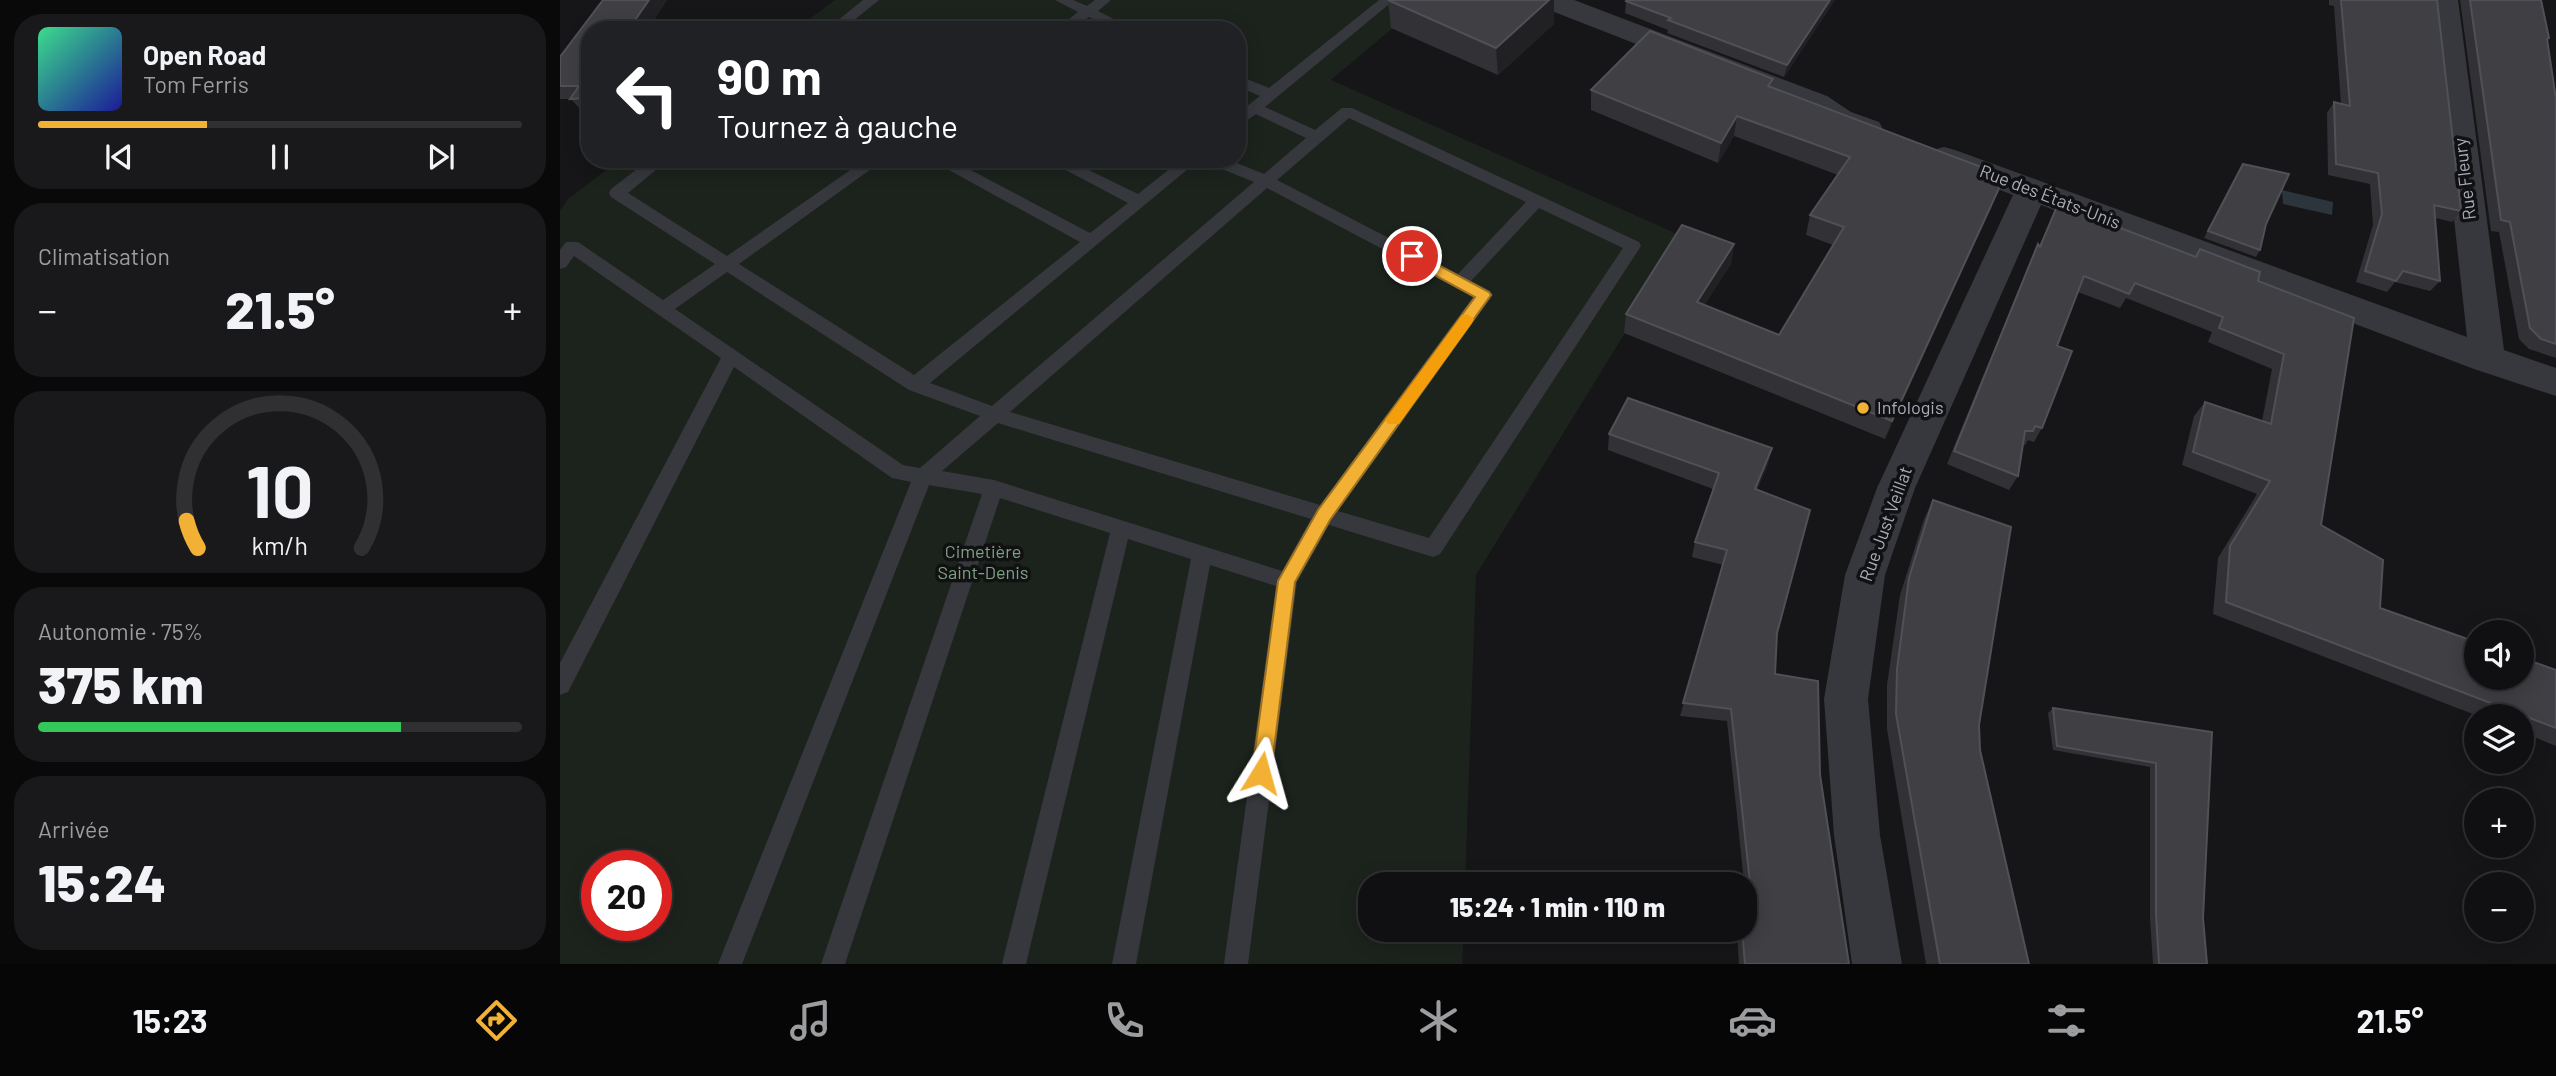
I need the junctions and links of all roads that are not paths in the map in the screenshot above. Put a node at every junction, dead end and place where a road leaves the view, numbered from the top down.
1 (872, 0) edge
2 (1062, 0) edge
3 (1104, 0) edge
4 (1387, 0) edge
5 (1549, 0) edge
6 (2444, 0) edge
7 (1087, 11) junction
8 (845, 21) edge
9 (1074, 21) edge
10 (1109, 21) edge
11 (1246, 84) edge
12 (1271, 95) junction
13 (1255, 108) junction
14 (1246, 115) edge
15 (1317, 137) junction
16 (649, 168) edge
17 (864, 168) edge
18 (954, 168) edge
19 (1071, 168) edge
20 (1181, 168) edge
21 (1234, 168) edge
22 (1266, 181) junction
23 (2031, 191) junction
24 (1537, 201) junction
25 (1140, 202) junction
26 (1092, 241) junction
27 (560, 263) edge
28 (725, 265) junction
29 (1461, 281) junction
30 (664, 308) junction
31 (731, 355) junction
32 (2487, 359) junction
33 (2556, 382) edge
34 (915, 385) junction
35 (994, 414) junction
36 (923, 476) junction
37 (994, 488) junction
38 (1324, 515) junction
39 (1121, 529) junction
40 (1202, 555) junction
41 (1287, 581) junction
42 (560, 685) edge
43 (730, 964) edge
44 (833, 964) edge
45 (1014, 964) edge
46 (1124, 964) edge
47 (1236, 964) edge
48 (1877, 964) edge

1 - 8 lane
2 - 7 lane
3 - 7 lane
4 - 12 lane
5 - 23 street, Rue des États-Unis
6 - 32 street, Rue Fleury
7 - 9 lane
7 - 10 lane
11 - 12 lane
12 - 13 lane
13 - 14 lane
13 - 15 lane
15 - 22 lane
15 - 24 lane
16 - 28 lane
17 - 28 lane
18 - 26 lane
19 - 25 lane
20 - 25 lane
21 - 22 lane
22 - 29 lane
22 - 35 lane
23 - 32 street, Rue des États-Unis
23 - 48 street, Rue Just Veillat
24 - 29 lane
24 - 38 lane
25 - 26 lane
26 - 34 lane
27 - 30 lane
28 - 30 lane
28 - 34 lane
29 - 38 lane
30 - 31 lane
31 - 36 lane
31 - 42 lane
32 - 33 street, Rue des États-Unis
34 - 35 lane
35 - 36 lane
35 - 38 lane
36 - 37 lane
36 - 43 lane
37 - 39 lane
37 - 44 lane
38 - 41 lane
39 - 40 lane
39 - 45 lane
40 - 41 lane
40 - 46 lane
41 - 47 lane

